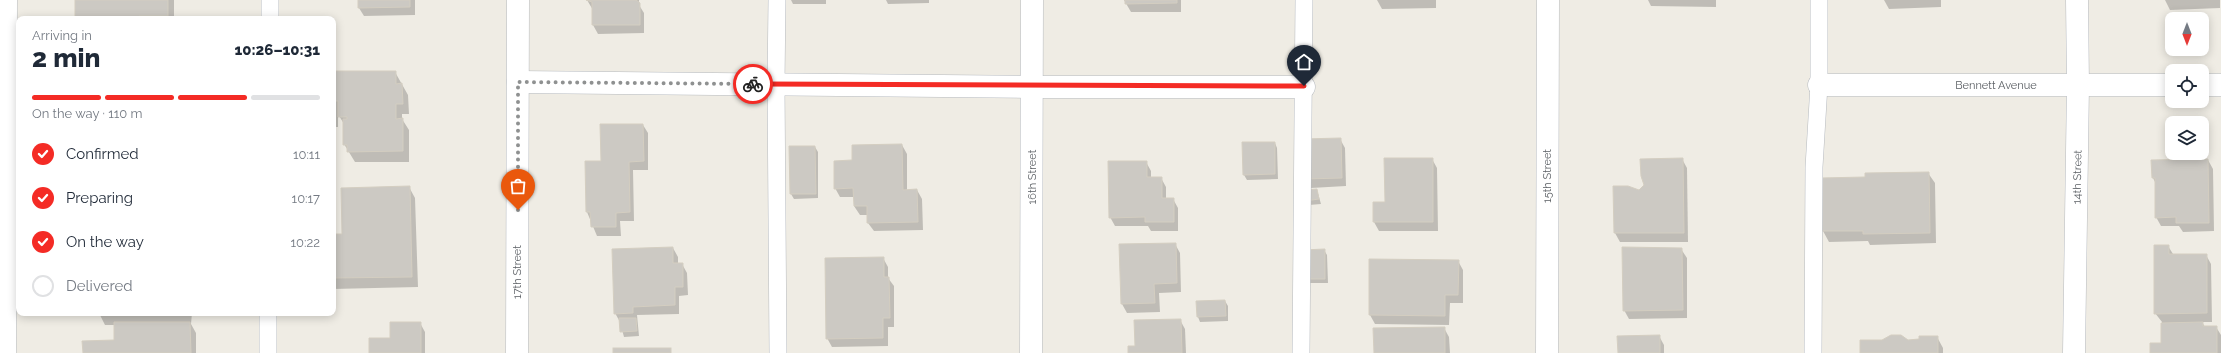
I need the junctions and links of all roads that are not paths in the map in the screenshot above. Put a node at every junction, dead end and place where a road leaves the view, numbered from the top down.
1 (6, 0) edge
2 (270, 0) edge
3 (518, 0) edge
4 (777, 0) edge
5 (1032, 0) edge
6 (1304, 0) edge
7 (1548, 0) edge
8 (1819, 0) edge
9 (2077, 0) edge
10 (270, 16) edge
11 (518, 82) junction
12 (776, 84) junction
13 (1819, 85) junction
14 (2078, 85) junction
15 (2165, 85) edge
16 (2209, 85) edge
17 (2221, 85) edge
18 (1032, 86) junction
19 (1304, 86) junction
20 (268, 316) edge
21 (4, 353) edge
22 (268, 353) edge
23 (517, 353) edge
24 (778, 353) edge
25 (1031, 353) edge
26 (1300, 353) edge
27 (1547, 353) edge
28 (1813, 353) edge
29 (2074, 353) edge

1 - 21 street
2 - 10 lane
3 - 11 street, 17th Street
4 - 12 lane
5 - 18 street, 16th Street
6 - 19 lane
7 - 27 street, 15th Street
8 - 13 lane
9 - 14 street, 14th Street
11 - 12 street
11 - 23 street, 17th Street
12 - 18 street
12 - 24 lane
13 - 14 street, Bennett Avenue
13 - 28 lane
14 - 15 street, Bennett Avenue
14 - 29 street, 14th Street
16 - 17 street
18 - 19 street
18 - 25 street, 16th Street
19 - 26 lane
20 - 22 lane

